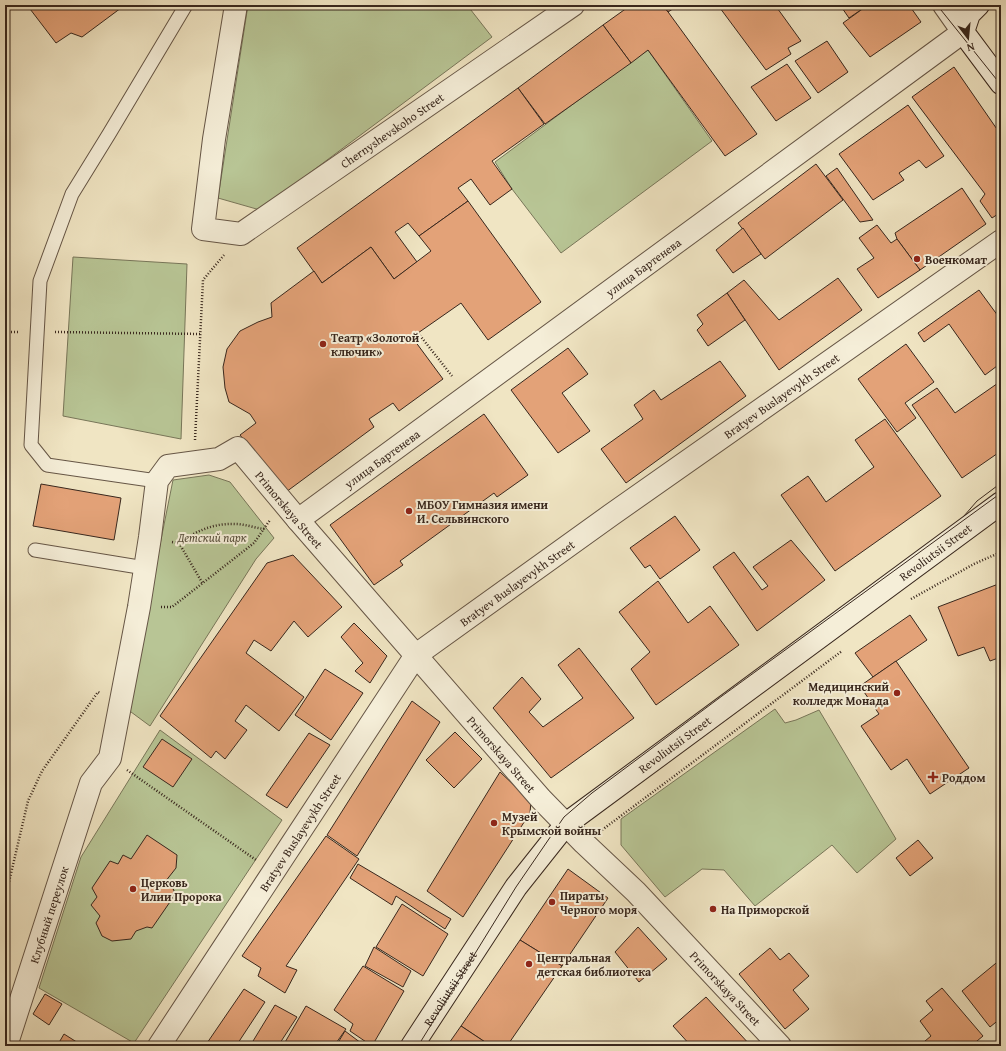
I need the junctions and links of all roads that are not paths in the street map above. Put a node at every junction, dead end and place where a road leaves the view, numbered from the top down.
1 (186, 5) edge
2 (236, 5) edge
3 (573, 5) edge
4 (944, 5) edge
5 (978, 5) edge
6 (963, 32) junction
7 (1001, 83) edge
8 (1001, 241) edge
9 (156, 481) junction
10 (1001, 503) edge
11 (298, 520) junction
12 (35, 550) dead end
13 (145, 568) junction
14 (416, 655) junction
15 (566, 824) junction
16 (6, 1046) edge
17 (159, 1046) edge
18 (412, 1046) edge
19 (780, 1046) edge

1 - 9 lane
2 - 3 street, Chernyshevskoho Street
4 - 6 street
5 - 6 street
6 - 7 street
6 - 11 street, улица Бартенева
8 - 14 street, Bratyev Buslayevykh Street
9 - 11 street, Primorskaya Street
9 - 13 street
10 - 15 street, Revoliutsii Street
11 - 14 street, Primorskaya Street
12 - 13 lane
13 - 16 street, Клубный переулок
14 - 15 street, Primorskaya Street
14 - 17 street, Bratyev Buslayevykh Street
15 - 18 street, Revoliutsii Street
15 - 19 street, Primorskaya Street

